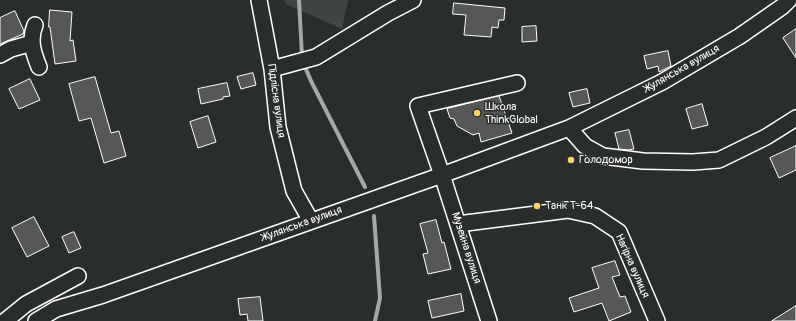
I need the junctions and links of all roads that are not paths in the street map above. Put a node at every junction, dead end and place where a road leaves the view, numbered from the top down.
1 (259, 0) edge
2 (412, 0) edge
3 (781, 2) edge
4 (35, 25) dead end
5 (32, 43) junction
6 (0, 55) edge
7 (39, 67) dead end
8 (272, 69) junction
9 (516, 83) dead end
10 (796, 118) edge
11 (569, 128) junction
12 (442, 175) junction
13 (311, 221) junction
14 (458, 224) junction
15 (78, 276) dead end
16 (0, 316) edge
17 (4, 321) edge
18 (36, 321) edge
19 (489, 321) edge
20 (657, 321) edge

1 - 8 street, Підлісна вулиця
2 - 8 street
3 - 11 street, Жулянська вулиця
4 - 5 street
5 - 6 street
5 - 7 street
8 - 13 street, Підлісна вулиця
9 - 12 street, Музейна вулиця
10 - 11 street
11 - 12 street, Жулянська вулиця
12 - 13 street, Жулянська вулиця
12 - 14 street, Музейна вулиця
13 - 18 street, Жулянська вулиця
14 - 19 street, Музейна вулиця
14 - 20 street, Нагірна вулиця
15 - 17 street
16 - 17 street

